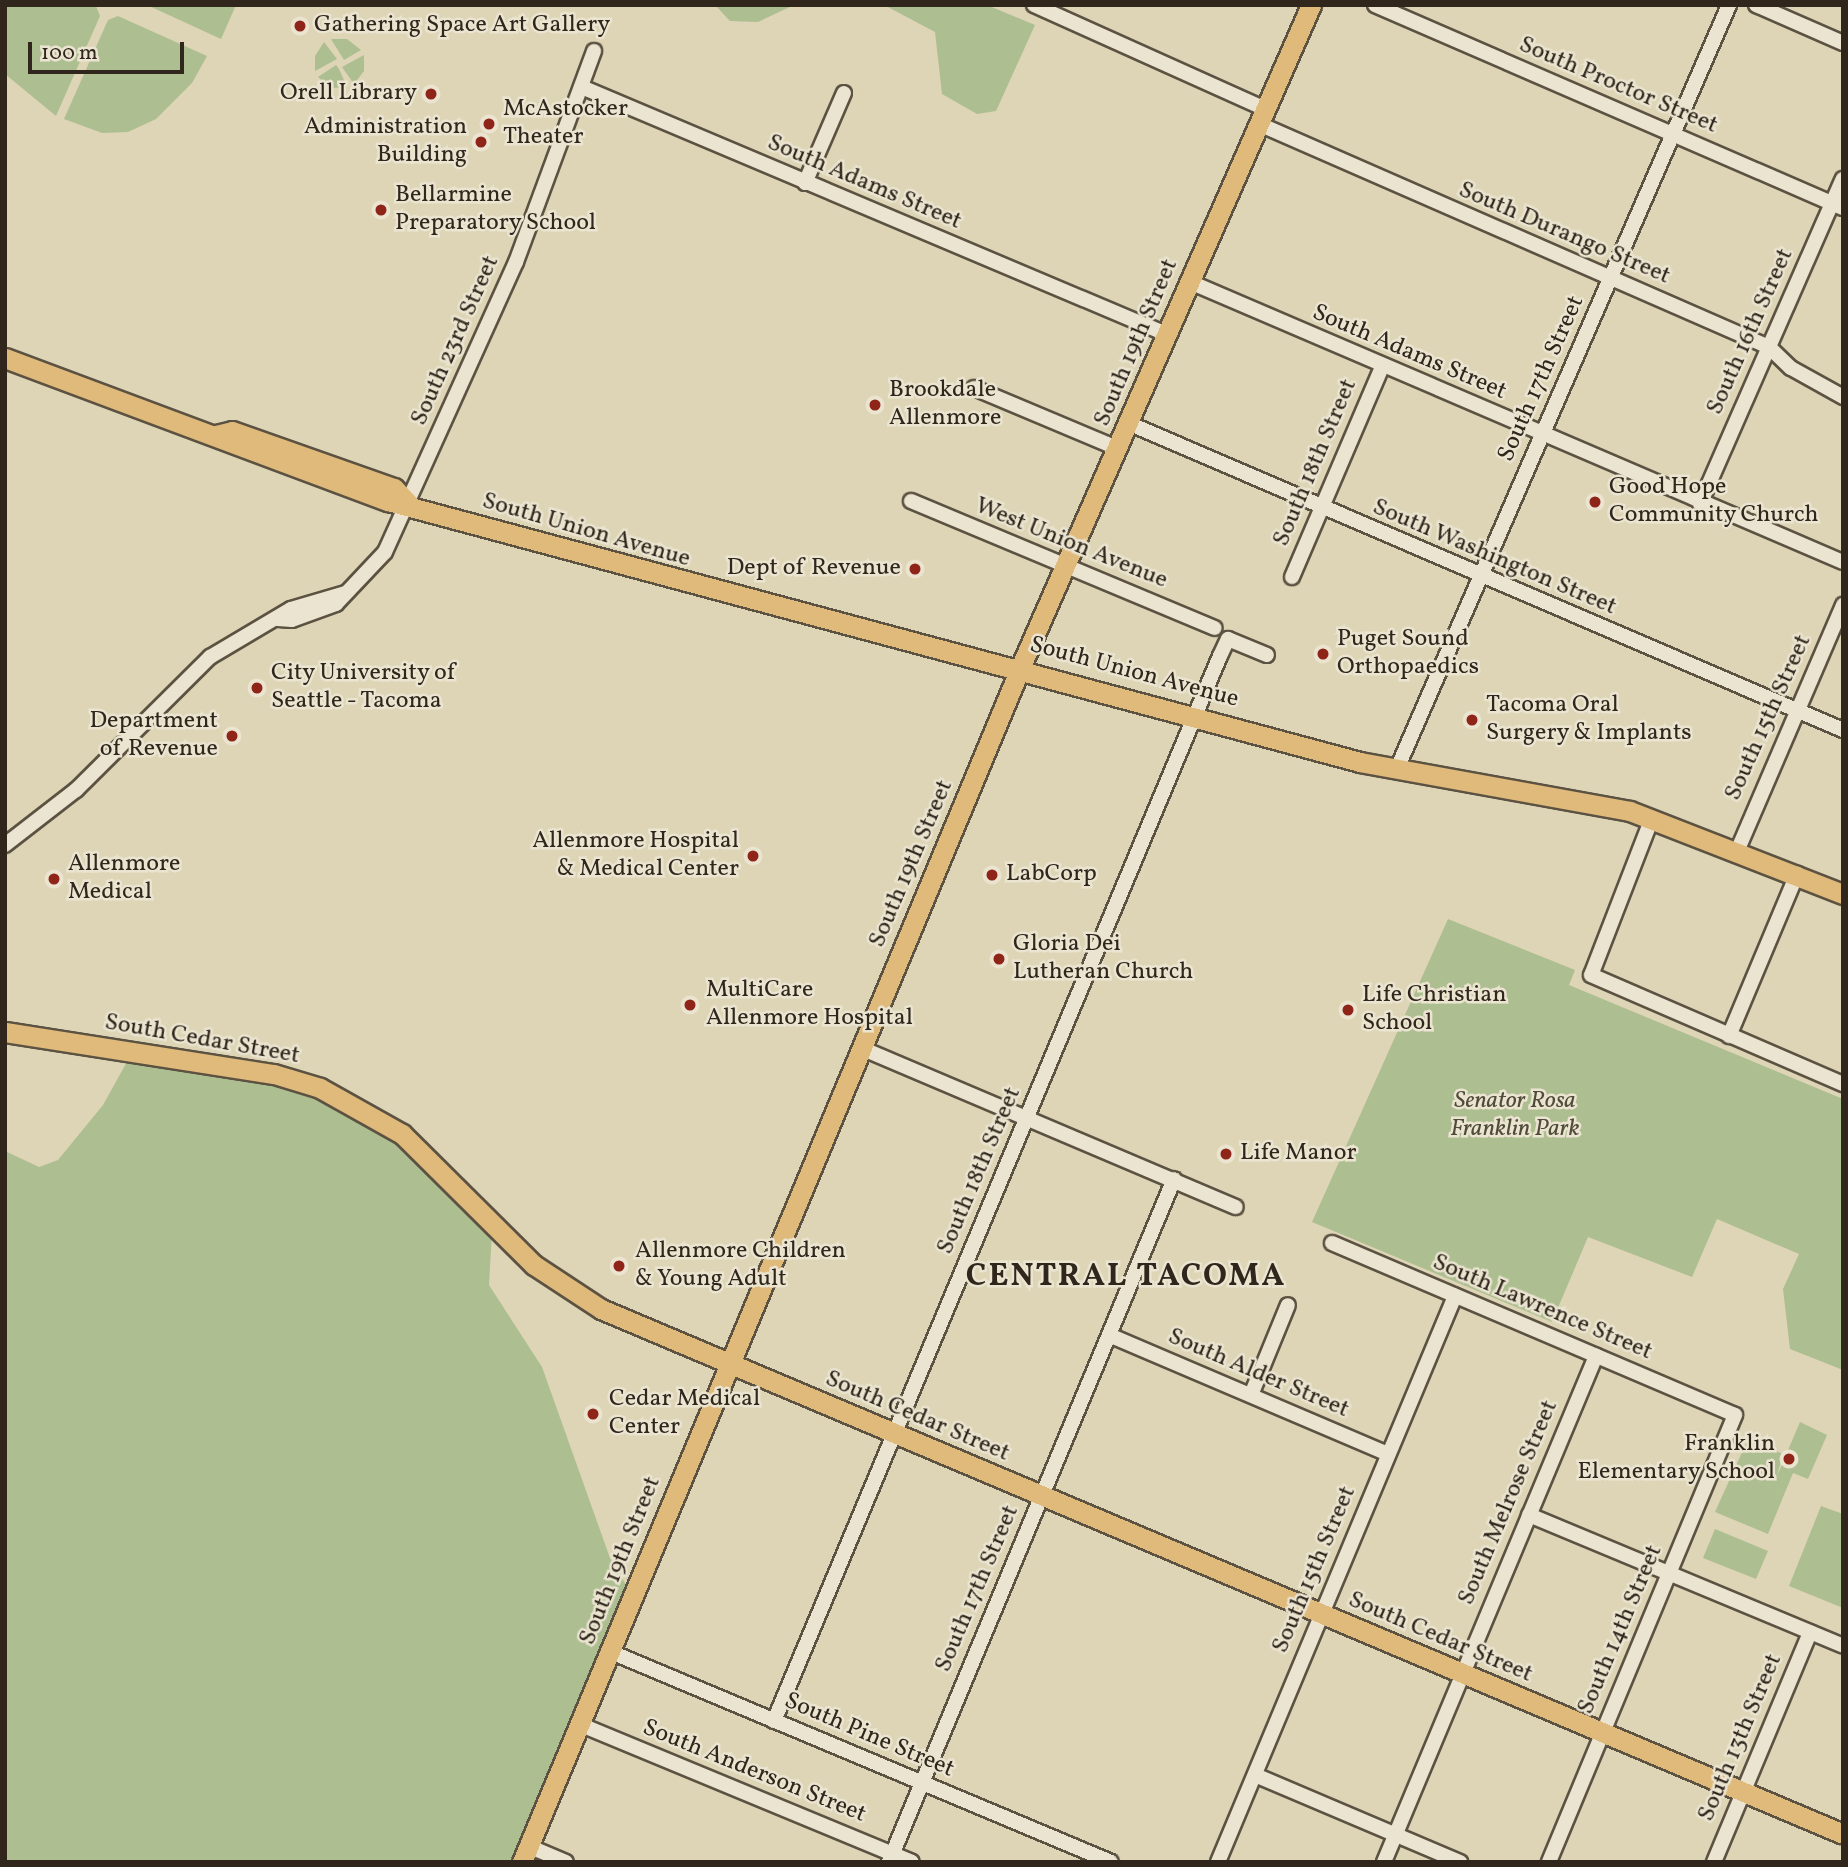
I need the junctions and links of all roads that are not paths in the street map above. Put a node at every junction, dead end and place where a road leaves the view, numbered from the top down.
1 (1034, 5) edge
2 (1311, 5) edge
3 (1375, 5) edge
4 (1730, 5) edge
5 (1756, 5) edge
6 (1843, 43) edge
7 (594, 51) dead end
8 (584, 88) junction
9 (844, 93) dead end
10 (1262, 116) junction
11 (1674, 135) junction
12 (1843, 179) edge
13 (805, 183) junction
14 (1837, 206) edge
15 (1611, 278) junction
16 (1190, 282) junction
17 (1166, 334) junction
18 (1769, 347) junction
19 (5, 358) edge
20 (1382, 367) junction
21 (974, 388) dead end
22 (1843, 397) edge
23 (1128, 423) junction
24 (1542, 435) junction
25 (1117, 449) junction
26 (911, 501) dead end
27 (409, 504) junction
28 (1700, 504) junction
29 (1321, 507) junction
30 (1843, 562) edge
31 (1067, 564) junction
32 (1292, 577) dead end
33 (1479, 578) junction
34 (1843, 605) edge
35 (1214, 628) dead end
36 (1267, 655) dead end
37 (1021, 666) junction
38 (1797, 711) junction
39 (1197, 715) junction
40 (1843, 730) edge
41 (1396, 771) junction
42 (1652, 818) junction
43 (5, 845) edge
44 (1738, 849) junction
45 (1797, 874) junction
46 (1843, 894) edge
47 (5, 1032) edge
48 (1729, 1036) junction
49 (862, 1048) junction
50 (1843, 1083) edge
51 (1027, 1118) junction
52 (1174, 1180) junction
53 (1236, 1208) dead end
54 (1332, 1243) dead end
55 (1455, 1296) junction
56 (1288, 1305) dead end
57 (1109, 1335) junction
58 (1595, 1356) junction
59 (729, 1363) junction
60 (1251, 1395) junction
61 (1735, 1415) joint
62 (894, 1434) junction
63 (1388, 1454) junction
64 (1042, 1497) junction
65 (1529, 1515) junction
66 (1669, 1574) junction
67 (1322, 1614) junction
68 (1810, 1632) junction
69 (1843, 1646) edge
70 (611, 1653) junction
71 (1462, 1675) junction
72 (774, 1721) junction
73 (579, 1724) junction
74 (1602, 1734) junction
75 (1255, 1775) junction
76 (921, 1783) junction
77 (1743, 1792) junction
78 (1395, 1834) junction
79 (1843, 1834) edge
80 (525, 1854) edge
81 (890, 1858) edge
82 (566, 1862) edge
83 (912, 1862) edge
84 (1111, 1862) edge
85 (1218, 1862) edge
86 (1384, 1862) edge
87 (1460, 1862) edge
88 (1549, 1862) edge
89 (1714, 1862) edge

1 - 10 street, South Durango Street
2 - 10 main road, South 19th Street
3 - 11 street, South Proctor Street
4 - 11 street, South 17th Street
5 - 6 street
7 - 8 street, South 23rd Street
8 - 13 street, South Adams Street
8 - 27 street, South 23rd Street
9 - 13 street
10 - 15 street, South Durango Street
10 - 16 main road, South 19th Street
11 - 14 street, South Proctor Street
11 - 15 street, South 17th Street
12 - 14 street, South 16th Street
13 - 17 street, South Adams Street
14 - 18 street, South 16th Street
15 - 18 street, South Durango Street
15 - 24 street, South 17th Street
16 - 17 main road, South 19th Street
16 - 20 street, South Adams Street
17 - 23 main road, South 19th Street
18 - 22 street, South Durango Street
18 - 28 street, South 16th Street
19 - 27 main road, South Union Avenue
20 - 24 street, South Adams Street
20 - 29 street, South 18th Street
21 - 25 street
23 - 25 main road, South 19th Street
23 - 29 street, South Washington Street
24 - 28 street, South Adams Street
24 - 33 street, South 17th Street
25 - 31 main road, South 19th Street
26 - 31 street, West Union Avenue
27 - 37 main road, South Union Avenue
27 - 43 street, South 23rd Street
28 - 30 street, South Adams Street
29 - 32 street, South 18th Street
29 - 33 street, South Washington Street
31 - 35 street, West Union Avenue
31 - 37 main road, South 19th Street
33 - 38 street, South Washington Street
33 - 41 street, South 17th Street
34 - 38 street, South 15th Street
36 - 39 street, South 18th Street
37 - 39 main road, South Union Avenue
37 - 49 main road, South 19th Street
38 - 40 street, South Washington Street
38 - 44 street, South 15th Street
39 - 41 main road, South Union Avenue
39 - 51 street, South 18th Street
41 - 42 main road, South Union Avenue
42 - 44 main road, South Union Avenue
42 - 48 street
44 - 45 main road, South Union Avenue
45 - 46 main road, South Union Avenue
45 - 48 street
47 - 59 main road, South Cedar Street
48 - 50 street
49 - 51 street
49 - 59 main road, South 19th Street
51 - 52 street
51 - 62 street, South 18th Street
52 - 53 street
52 - 57 street, South 17th Street
54 - 55 street, South Lawrence Street
55 - 58 street, South Lawrence Street
55 - 63 street, South 15th Street
56 - 60 street
57 - 60 street, South Alder Street
57 - 64 street, South 17th Street
58 - 61 street, South Lawrence Street
58 - 65 street, South Melrose Street
59 - 62 main road, South Cedar Street
59 - 70 main road, South 19th Street
60 - 63 street, South Alder Street
61 - 66 street, South 14th Street
62 - 64 main road, South Cedar Street
62 - 72 street, South 18th Street
63 - 67 street, South 15th Street
64 - 67 main road, South Cedar Street
64 - 76 street, South 17th Street
65 - 66 street
65 - 71 street, South Melrose Street
66 - 68 street
66 - 74 street, South 14th Street
67 - 71 main road, South Cedar Street
67 - 75 street, South 15th Street
68 - 69 street
68 - 77 street, South 13th Street
70 - 72 street, South Pine Street
70 - 73 main road, South 19th Street
71 - 74 main road, South Cedar Street
71 - 78 street, South Melrose Street
72 - 76 street, South Pine Street
73 - 80 main road, South 19th Street
73 - 81 street, South Anderson Street
74 - 77 main road, South Cedar Street
74 - 88 street, South 14th Street
75 - 78 street
75 - 85 street, South 15th Street
76 - 81 street, South 17th Street
76 - 84 street, South Pine Street
77 - 79 main road, South Cedar Street
77 - 89 street, South 13th Street
78 - 86 street, South Melrose Street
78 - 87 street
80 - 82 street
81 - 83 street, South Anderson Street

